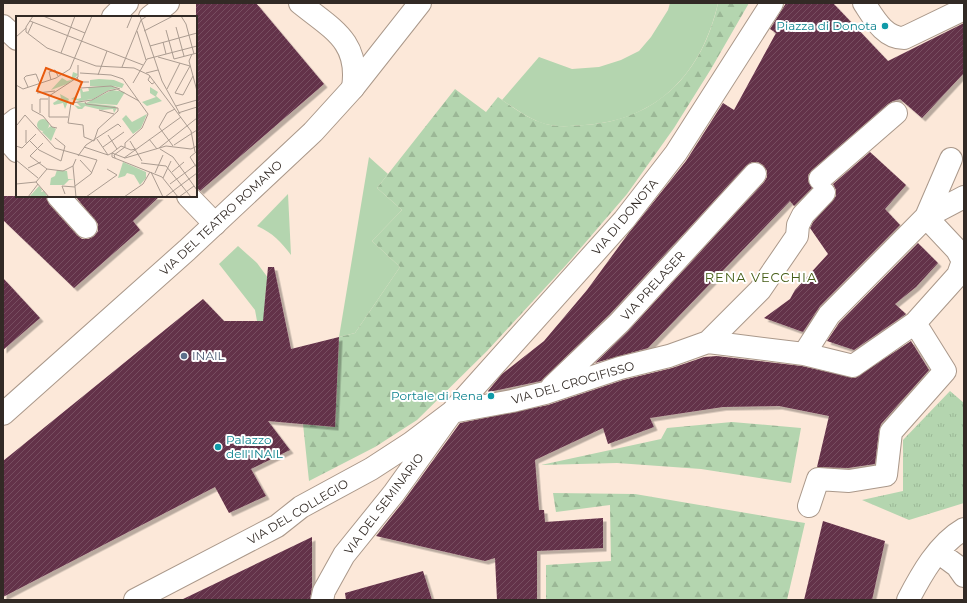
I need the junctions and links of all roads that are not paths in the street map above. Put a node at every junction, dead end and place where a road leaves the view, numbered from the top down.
1 (168, 3) edge
2 (300, 3) edge
3 (420, 3) edge
4 (772, 3) edge
5 (864, 3) edge
6 (964, 9) edge
7 (151, 16) edge
8 (3, 26) edge
9 (16, 38) edge
10 (353, 88) junction
11 (896, 113) dead end
12 (16, 120) edge
13 (3, 130) edge
14 (3, 135) edge
15 (16, 150) edge
16 (951, 159) dead end
17 (755, 174) dead end
18 (59, 197) edge
19 (189, 197) edge
20 (964, 197) edge
21 (926, 217) junction
22 (215, 224) junction
23 (86, 227) dead end
24 (915, 324) junction
25 (708, 342) junction
26 (804, 354) junction
27 (545, 393) junction
28 (452, 412) junction
29 (3, 414) edge
30 (809, 506) dead end
31 (964, 530) edge
32 (938, 552) junction
33 (964, 576) edge
34 (135, 600) edge
35 (322, 600) edge
36 (908, 600) edge

1 - 7 street
2 - 10 street
3 - 10 street, VIA DEL TEATRO ROMANO
4 - 28 street, VIA DI DONOTA
5 - 6 street
8 - 9 street
10 - 22 street, VIA DEL TEATRO ROMANO
11 - 25 street
12 - 13 street
14 - 15 street
16 - 21 street
17 - 27 street, VIA PRELASER
18 - 23 street
19 - 22 street
20 - 21 street
21 - 24 street
21 - 26 street
22 - 29 street, VIA DEL TEATRO ROMANO
24 - 26 street
24 - 30 street
25 - 26 street
25 - 27 street, VIA DEL CROCIFISSO
27 - 28 street, VIA DEL CROCIFISSO
28 - 34 street, VIA DEL COLLEGIO
28 - 35 street, VIA DEL SEMINARIO
31 - 32 street
32 - 33 street
32 - 36 street

